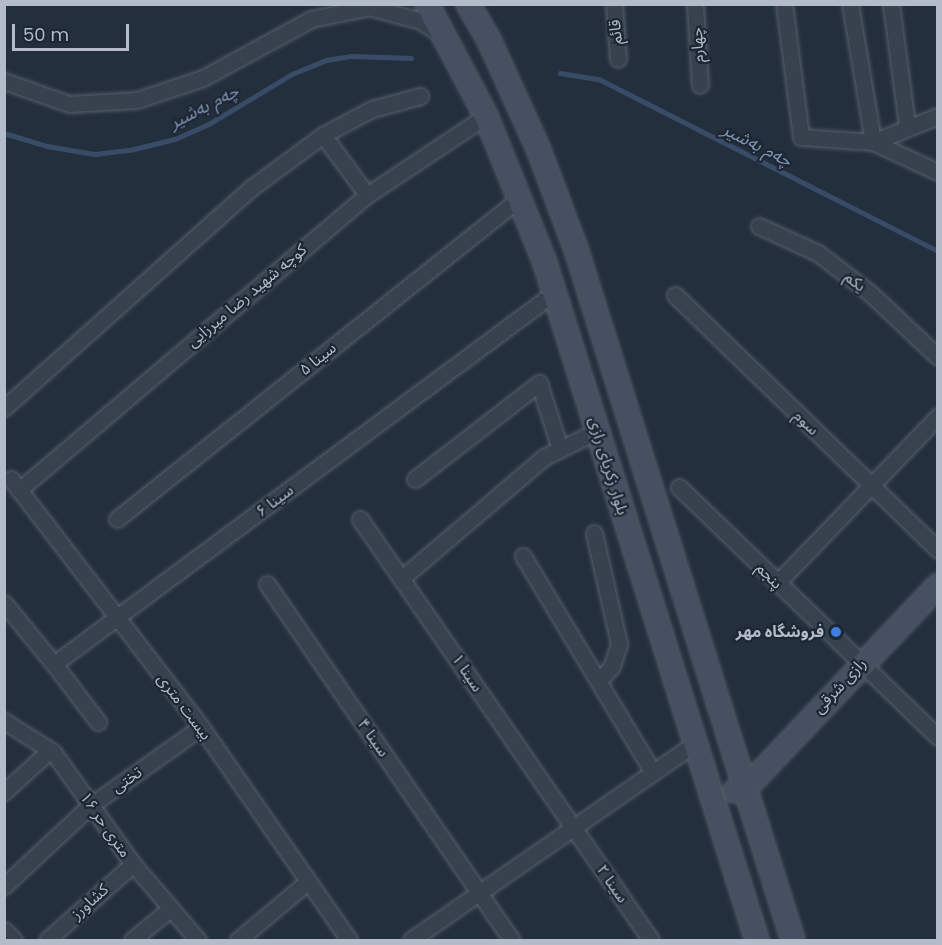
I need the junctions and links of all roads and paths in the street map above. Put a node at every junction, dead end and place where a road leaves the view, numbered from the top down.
1 (427, 4) edge
2 (468, 4) edge
3 (614, 4) edge
4 (695, 4) edge
5 (784, 4) edge
6 (850, 4) edge
7 (891, 4) edge
8 (370, 6) edge
9 (449, 40) junction
10 (618, 59) dead end
11 (4, 81) edge
12 (700, 85) dead end
13 (420, 96) dead end
14 (486, 116) junction
15 (938, 116) edge
16 (907, 125) junction
17 (323, 135) junction
18 (873, 142) junction
19 (938, 172) edge
20 (367, 195) junction
21 (520, 198) junction
22 (759, 226) dead end
23 (554, 293) junction
24 (675, 295) dead end
25 (938, 357) edge
26 (4, 408) edge
27 (938, 416) edge
28 (597, 430) junction
29 (560, 449) junction
30 (415, 479) dead end
31 (15, 485) joint
32 (679, 487) dead end
33 (872, 487) junction
34 (117, 519) dead end
35 (360, 519) dead end
36 (594, 533) dead end
37 (938, 550) edge
38 (523, 556) dead end
39 (402, 578) junction
40 (777, 583) junction
41 (267, 584) dead end
42 (936, 592) edge
43 (4, 603) edge
44 (117, 619) junction
45 (54, 664) junction
46 (860, 665) junction
47 (598, 681) junction
48 (4, 721) edge
49 (98, 722) dead end
50 (201, 727) junction
51 (938, 737) edge
52 (695, 742) junction
53 (50, 750) junction
54 (653, 771) junction
55 (746, 788) junction
56 (4, 792) edge
57 (713, 797) junction
58 (91, 805) junction
59 (572, 828) junction
60 (133, 864) junction
61 (307, 882) junction
62 (4, 886) edge
63 (480, 893) junction
64 (170, 909) junction
65 (4, 930) edge
66 (194, 939) edge
67 (14, 940) edge
68 (47, 940) edge
69 (132, 940) edge
70 (238, 940) edge
71 (348, 940) edge
72 (411, 940) edge
73 (512, 940) edge
74 (651, 940) edge
75 (755, 940) edge
76 (793, 940) edge

1 - 9 main road, بلوار زکریای رازی
2 - 55 main road
3 - 10 street, قائم
4 - 12 street, چهارم
5 - 18 street
6 - 18 street
7 - 16 street
8 - 9 street
8 - 11 street
9 - 14 main road, بلوار زکریای رازی
13 - 17 street
14 - 20 street, کوچه شهید رضا میرزایی
14 - 21 main road, بلوار زکریای رازی
15 - 16 street
16 - 18 street
17 - 20 street
17 - 26 street
18 - 19 street
20 - 31 street, کوچه شهید رضا میرزایی
21 - 23 main road, بلوار زکریای رازی
21 - 34 street, سینا ۵
22 - 25 street, یکم
23 - 28 main road, بلوار زکریای رازی
23 - 44 street, سینا ۶
24 - 33 street, سوم
27 - 33 street
28 - 29 street
28 - 52 main road, بلوار زکریای رازی
29 - 30 street
29 - 39 street
31 - 44 street, بیست متری
32 - 40 street, پنجم
33 - 37 street, سوم
33 - 40 street
35 - 39 street, ۱ سینا
36 - 47 street
38 - 47 street
39 - 59 street, ۱ سینا
40 - 46 street, پنجم
41 - 63 street, سینا ۴
42 - 46 main road, رازی شرقی
43 - 45 street
44 - 45 street, سینا ۶
44 - 50 street, بیست متری
45 - 49 street
46 - 51 street, پنجم
46 - 55 main road, رازی شرقی
47 - 54 street
48 - 53 street, ۱۶ متری حر
50 - 58 street, تختی
50 - 61 street, بیست متری
52 - 54 street
52 - 57 main road, بلوار زکریای رازی
53 - 56 street
53 - 58 street, ۱۶ متری حر
54 - 59 street
55 - 57 main road
55 - 76 main road
57 - 75 main road, بلوار زکریای رازی
58 - 60 street, ۱۶ متری حر
58 - 62 street, تختی
59 - 63 street
59 - 74 street, سینا ۲
60 - 64 street, ۱۶ متری حر
60 - 68 street, کشاورز
61 - 70 street
61 - 71 street, بیست متری
63 - 72 street
63 - 73 street, سینا ۴
64 - 66 street, ۱۶ متری حر
64 - 69 street
65 - 67 street

